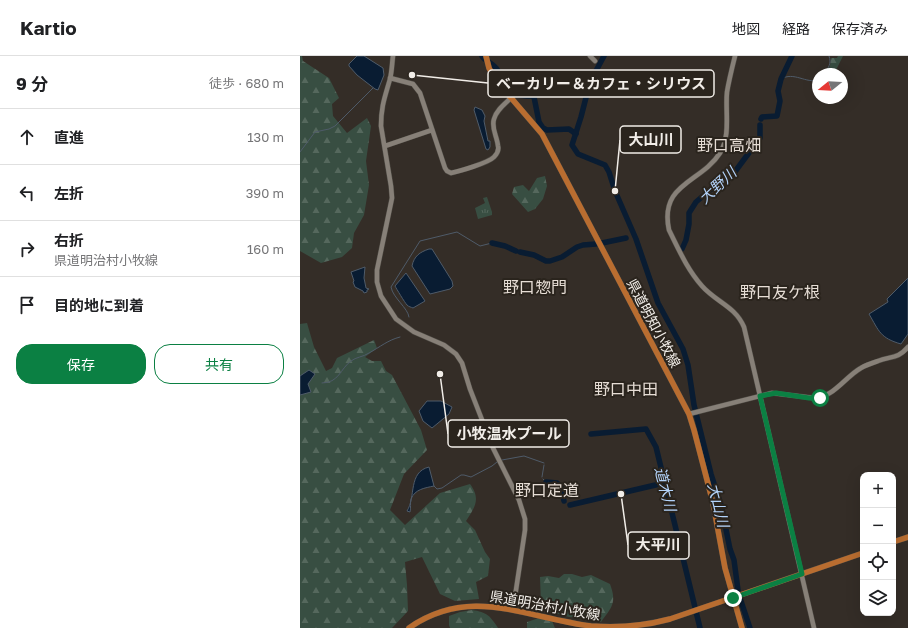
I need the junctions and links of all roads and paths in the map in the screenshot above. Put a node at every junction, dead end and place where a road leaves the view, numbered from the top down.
1 (392, 56) edge
2 (590, 56) edge
3 (735, 56) edge
4 (486, 59) edge
5 (595, 62) dead end
6 (390, 78) junction
7 (512, 97) junction
8 (432, 130) junction
9 (385, 146) junction
10 (908, 347) edge
11 (760, 396) junction
12 (690, 414) junction
13 (908, 538) edge
14 (896, 541) edge
15 (860, 554) edge
16 (802, 574) junction
17 (733, 598) junction
18 (513, 610) junction
19 (409, 628) edge
20 (742, 628) edge
21 (814, 628) edge

1 - 6 street
2 - 5 street
3 - 11 street
4 - 7 main road, 県道明知小牧線
6 - 8 street
6 - 9 street
7 - 8 street
7 - 12 main road, 県道明知小牧線
8 - 9 street
9 - 18 street
10 - 11 street
11 - 12 street
11 - 16 street
12 - 17 main road, 県道明知小牧線
13 - 14 main road
15 - 16 main road, 県道明治村小牧線
16 - 17 main road, 県道明治村小牧線
16 - 21 street
17 - 18 main road, 県道明治村小牧線
17 - 20 main road, 県道明知小牧線
18 - 19 main road, 県道明治村小牧線

